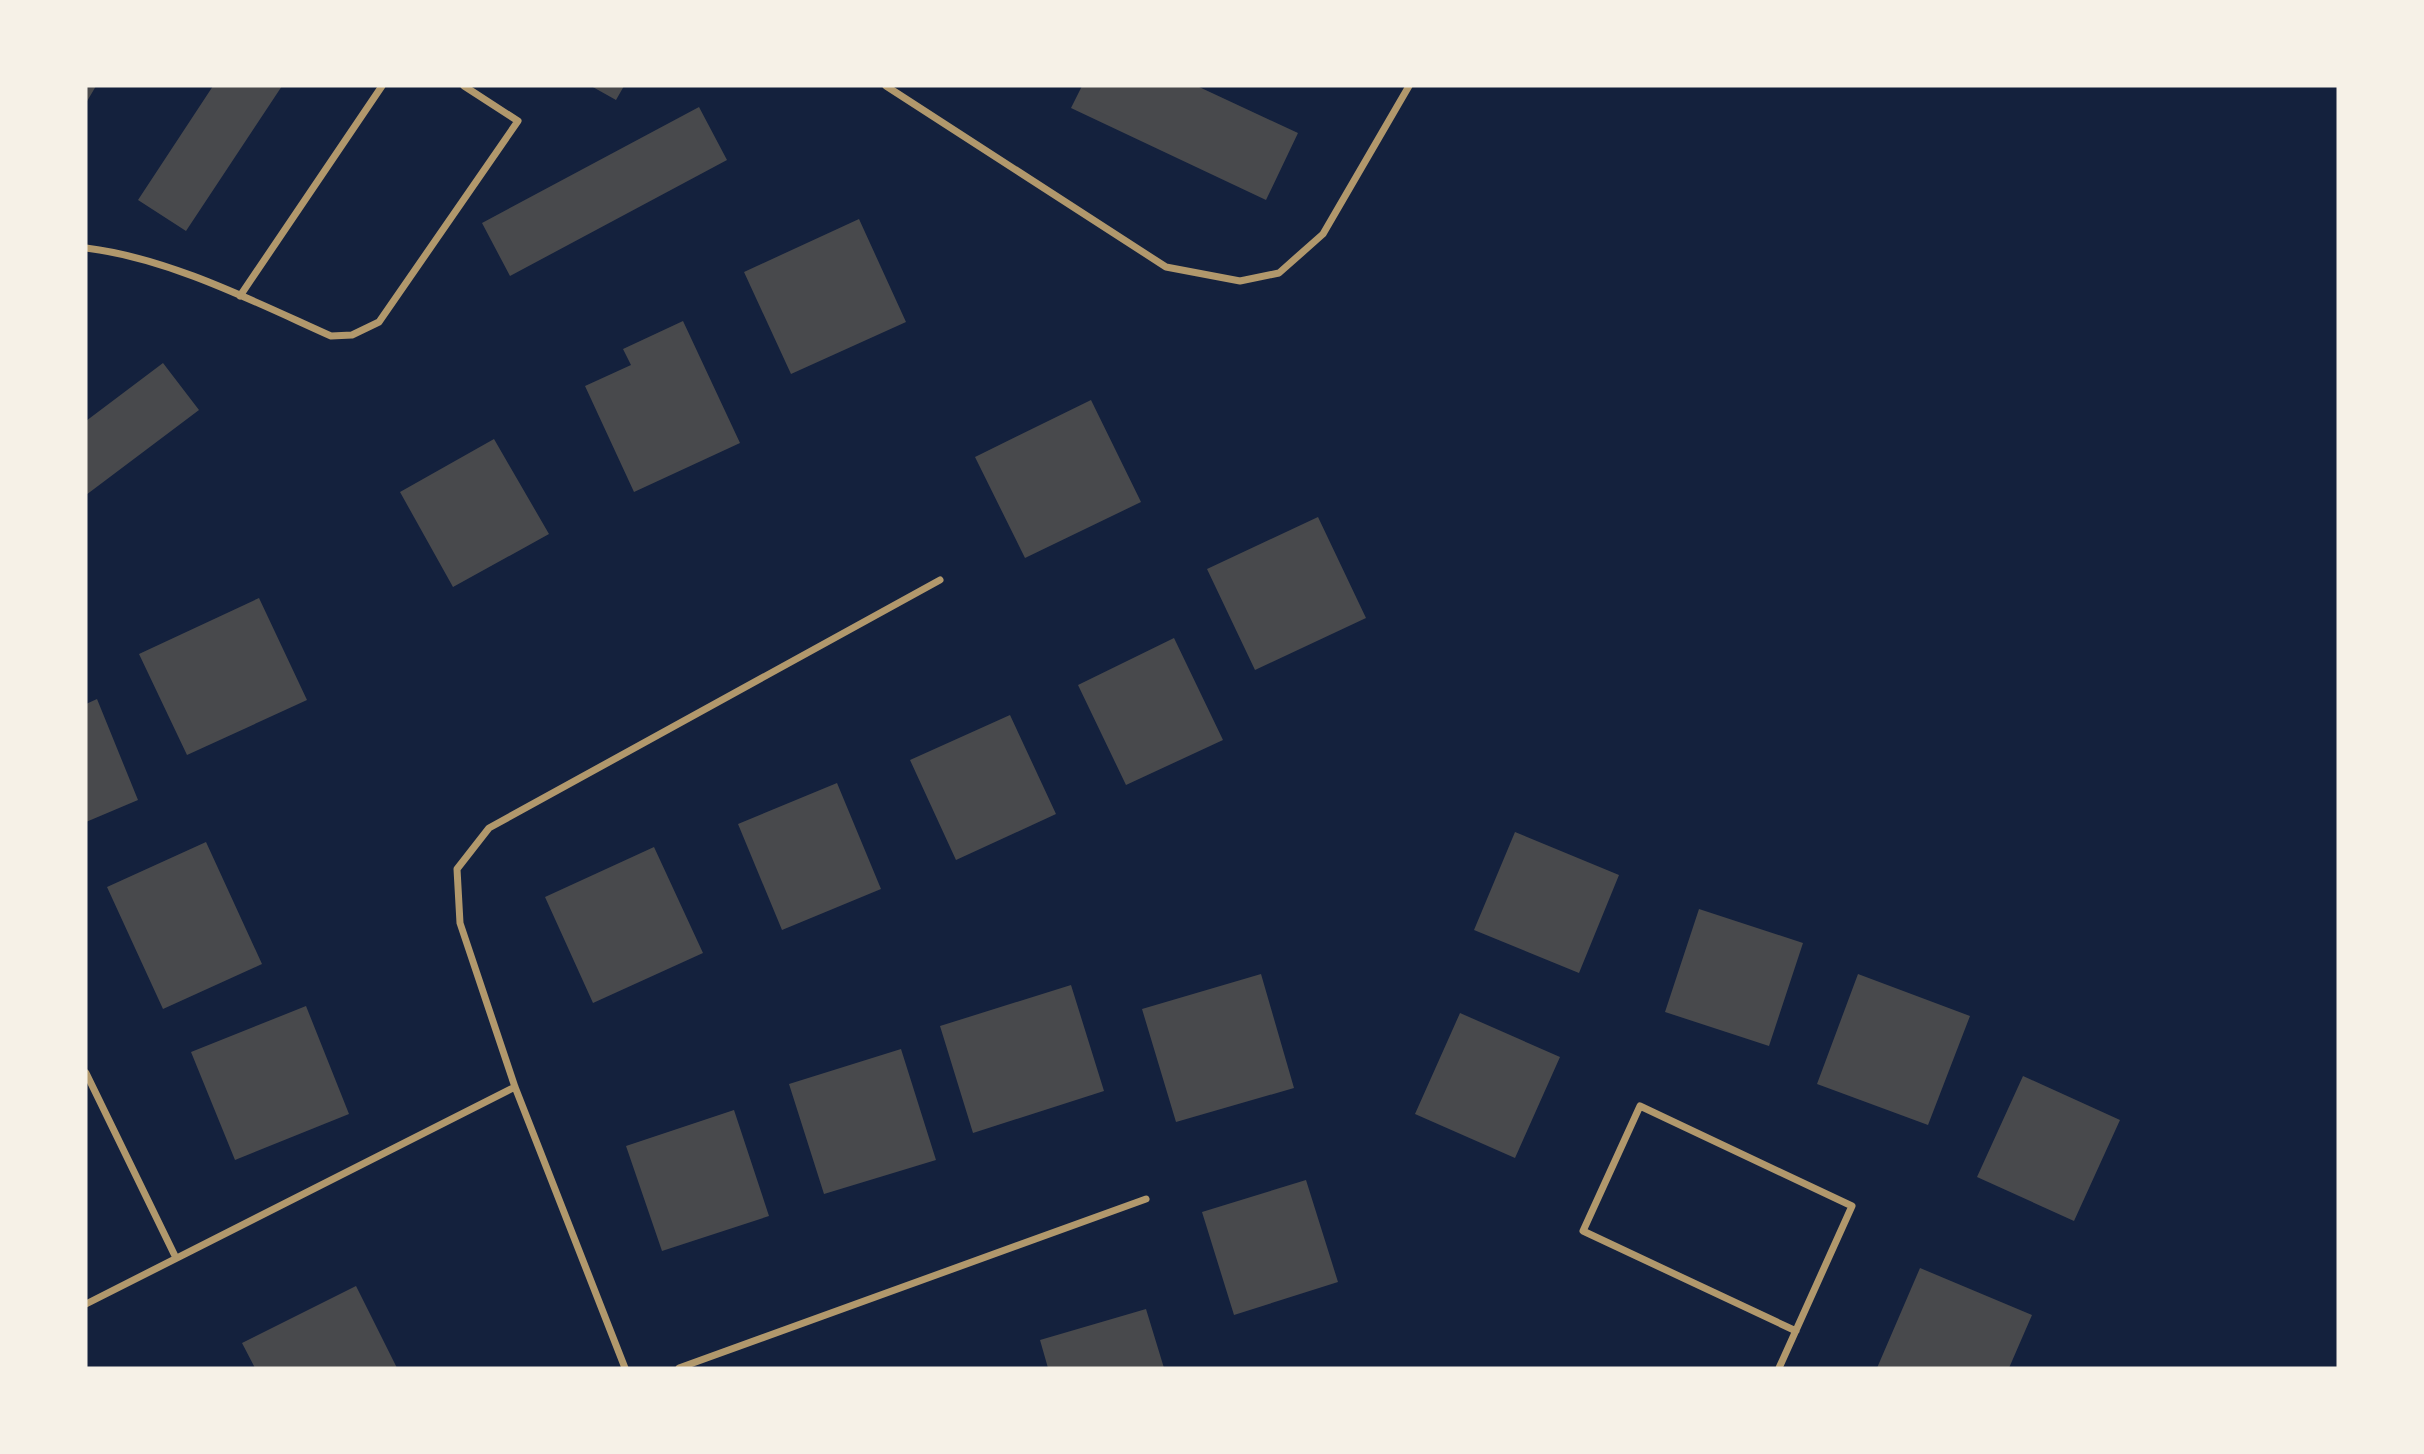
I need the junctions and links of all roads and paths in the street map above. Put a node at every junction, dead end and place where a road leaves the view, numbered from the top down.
1 (382, 86) edge
2 (464, 86) edge
3 (886, 86) edge
4 (1409, 86) edge
5 (86, 248) edge
6 (240, 296) junction
7 (940, 580) dead end
8 (86, 1073) edge
9 (515, 1087) junction
10 (1146, 1199) dead end
11 (176, 1258) junction
12 (86, 1304) edge
13 (1796, 1331) junction
14 (625, 1368) edge
15 (678, 1368) edge
16 (1779, 1368) edge

1 - 6 street
2 - 6 street
3 - 4 street
5 - 6 street
7 - 9 street
8 - 11 street
9 - 11 street
9 - 14 street
10 - 15 street
11 - 12 street
13 - 13 street
13 - 16 street

